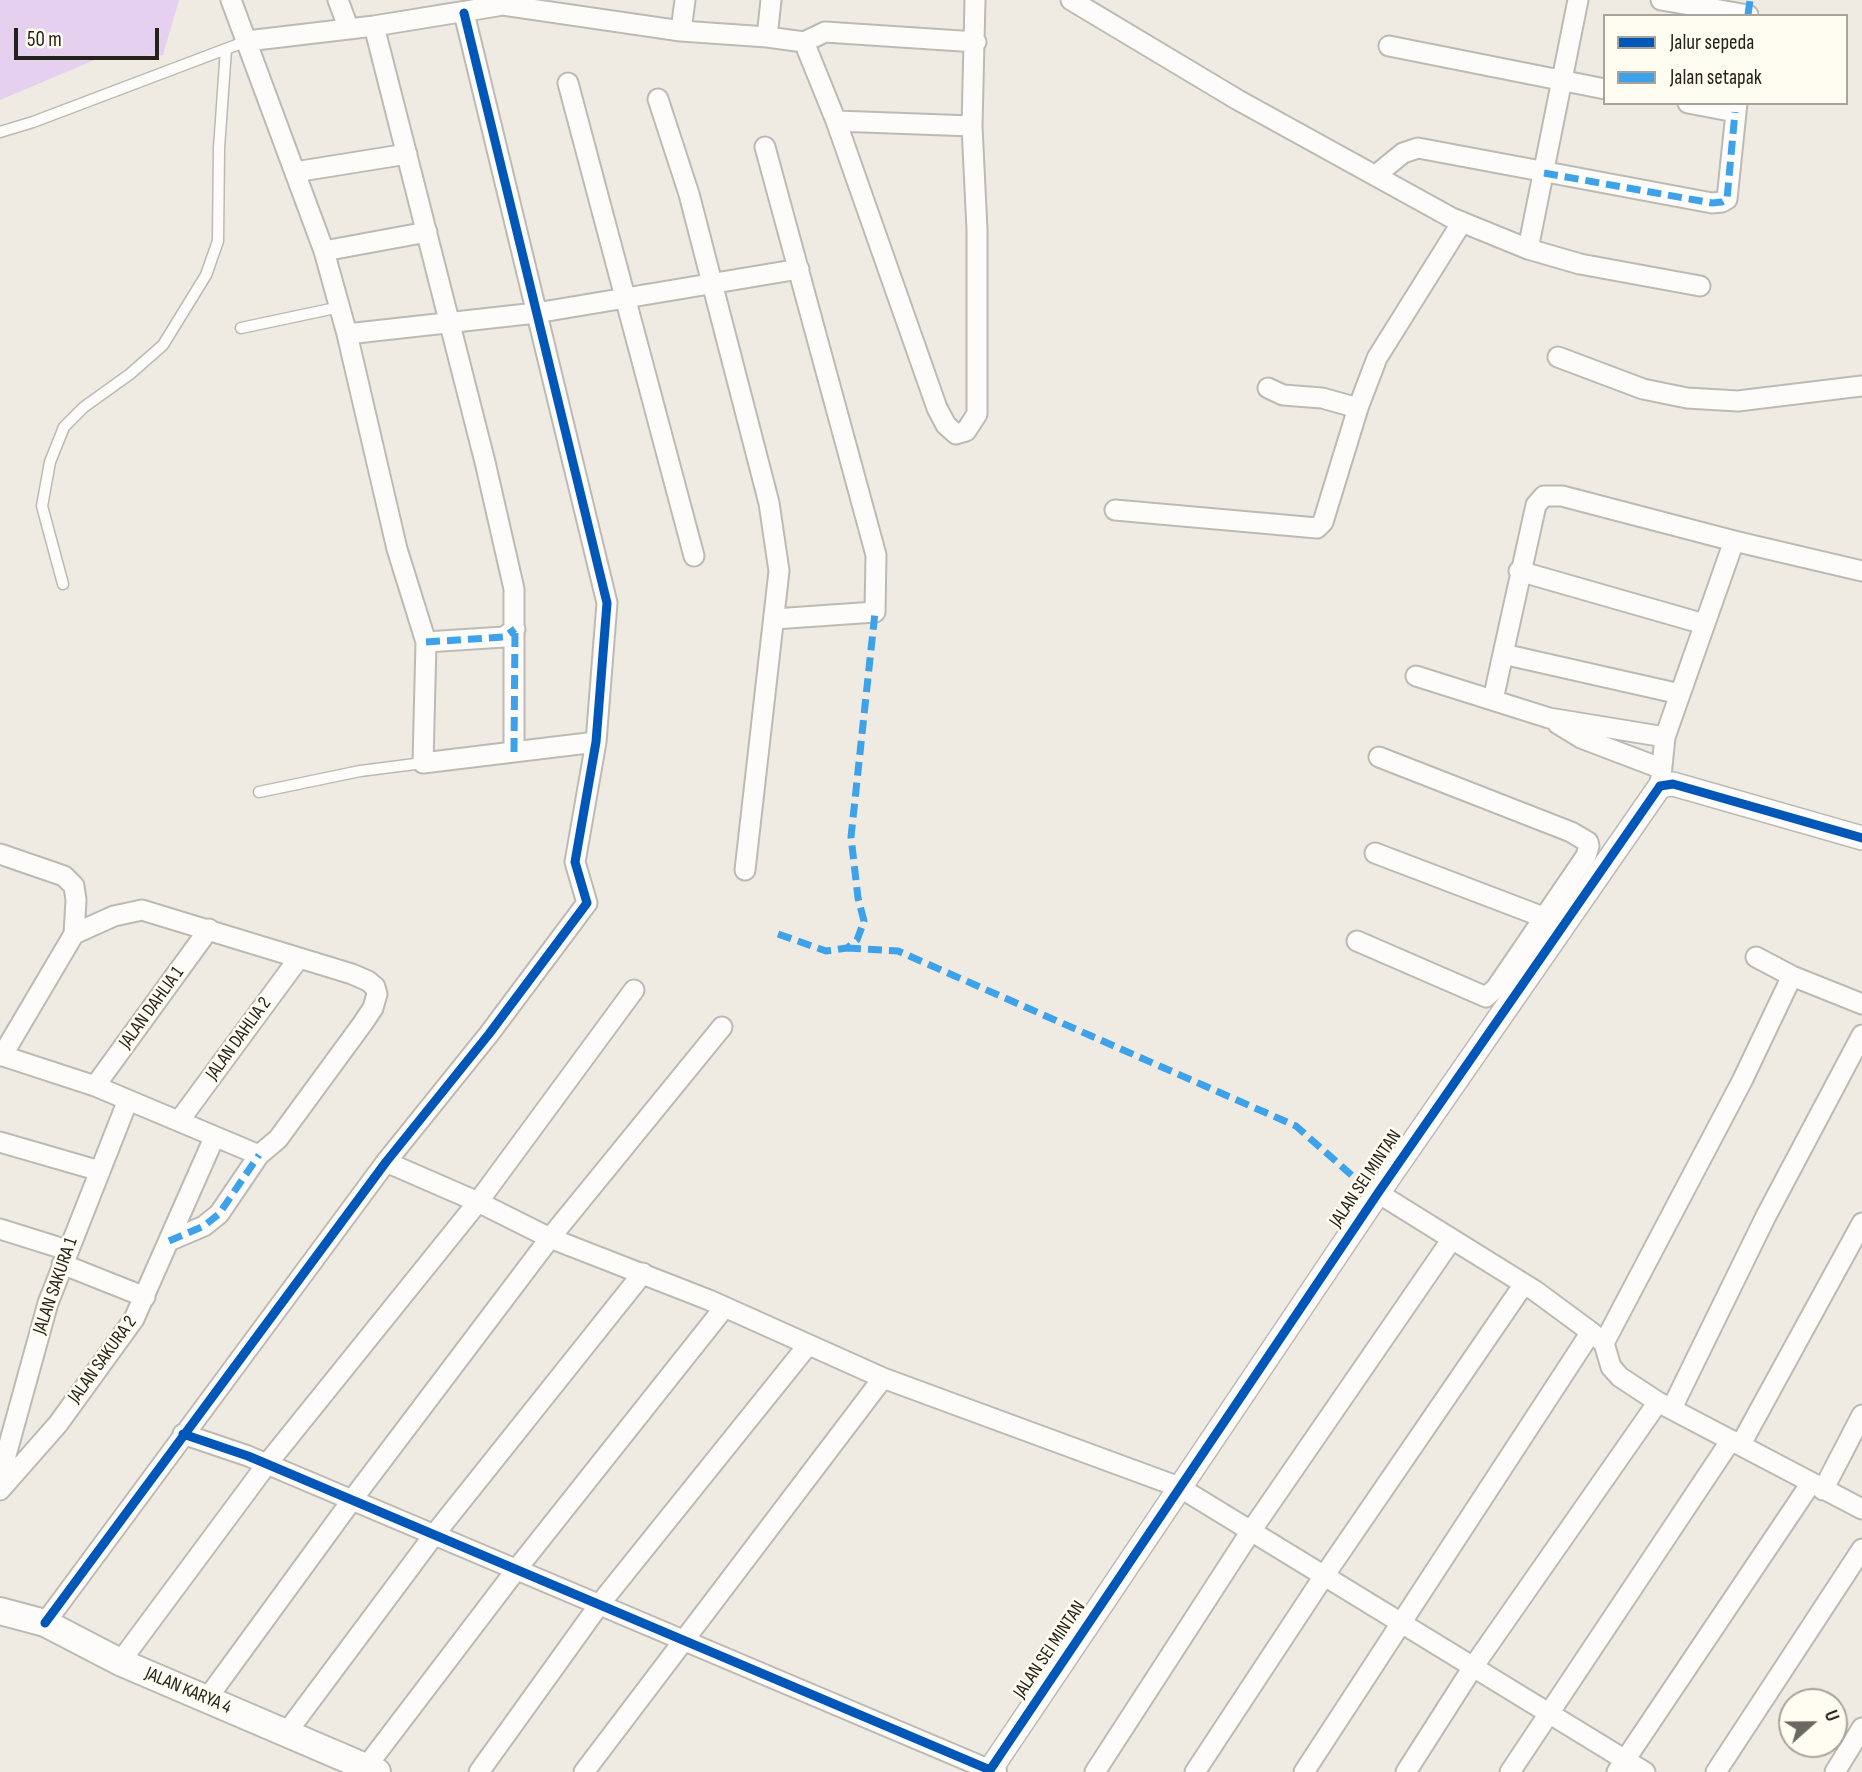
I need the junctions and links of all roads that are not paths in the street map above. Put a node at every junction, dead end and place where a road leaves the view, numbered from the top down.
1 (231, 0) edge
2 (338, 0) edge
3 (685, 0) edge
4 (771, 0) edge
5 (975, 0) edge
6 (1071, 0) edge
7 (1578, 0) edge
8 (1661, 0) edge
9 (502, 3) edge
10 (429, 8) edge
11 (597, 9) edge
12 (464, 13) junction
13 (1742, 14) edge
14 (374, 26) junction
15 (348, 27) junction
16 (681, 31) junction
17 (767, 37) junction
18 (247, 41) junction
19 (804, 42) junction
20 (976, 42) junction
21 (1389, 46) dead end
22 (226, 49) junction
23 (1562, 82) junction
24 (568, 83) dead end
25 (1603, 89) edge
26 (658, 99) dead end
27 (1712, 105) edge
28 (1736, 107) edge
29 (836, 121) junction
30 (972, 126) junction
31 (0, 132) edge
32 (765, 147) dead end
33 (407, 154) junction
34 (295, 172) junction
35 (1544, 173) junction
36 (1376, 174) junction
37 (1462, 222) junction
38 (427, 232) junction
39 (1528, 249) junction
40 (324, 251) junction
41 (799, 269) junction
42 (712, 282) junction
43 (1700, 286) dead end
44 (624, 298) junction
45 (340, 307) junction
46 (536, 313) junction
47 (450, 323) junction
48 (241, 328) dead end
49 (347, 334) junction
50 (1558, 357) dead end
51 (1862, 386) edge
52 (1268, 388) dead end
53 (1358, 408) junction
54 (1115, 510) dead end
55 (1734, 541) junction
56 (694, 556) dead end
57 (1519, 571) junction
58 (1862, 571) edge
59 (63, 584) dead end
60 (774, 619) junction
61 (1704, 624) junction
62 (515, 629) junction
63 (426, 642) junction
64 (1503, 654) junction
65 (1416, 676) dead end
66 (1680, 694) junction
67 (1493, 700) junction
68 (1549, 718) junction
69 (1665, 737) junction
70 (596, 742) junction
71 (514, 752) junction
72 (1379, 757) dead end
73 (423, 763) junction
74 (1660, 777) junction
75 (259, 792) dead end
76 (1862, 838) edge
77 (1375, 853) dead end
78 (0, 855) edge
79 (745, 870) dead end
80 (1551, 923) junction
81 (209, 929) junction
82 (74, 934) junction
83 (1357, 941) dead end
84 (1756, 957) dead end
85 (299, 958) junction
86 (1792, 976) junction
87 (634, 990) dead end
88 (1862, 1004) edge
89 (723, 1027) dead end
90 (1862, 1035) edge
91 (1, 1055) edge
92 (95, 1086) junction
93 (128, 1100) junction
94 (179, 1121) junction
95 (214, 1138) junction
96 (0, 1142) edge
97 (260, 1155) junction
98 (386, 1162) junction
99 (100, 1171) junction
100 (1378, 1193) junction
101 (478, 1202) junction
102 (1862, 1223) edge
103 (0, 1229) edge
104 (550, 1238) junction
105 (1452, 1239) junction
106 (169, 1241) junction
107 (64, 1257) junction
108 (643, 1273) junction
109 (1524, 1284) junction
110 (145, 1297) junction
111 (724, 1308) junction
112 (1597, 1338) junction
113 (808, 1345) junction
114 (883, 1378) junction
115 (1665, 1405) junction
116 (1862, 1415) edge
117 (183, 1434) junction
118 (1736, 1442) junction
119 (267, 1464) junction
120 (0, 1477) edge
121 (1179, 1487) junction
122 (1817, 1487) junction
123 (0, 1490) edge
124 (352, 1500) junction
125 (1862, 1509) edge
126 (1251, 1531) junction
127 (434, 1535) junction
128 (1862, 1549) edge
129 (516, 1570) junction
130 (1324, 1576) junction
131 (599, 1605) junction
132 (0, 1611) edge
133 (45, 1623) junction
134 (1402, 1624) junction
135 (683, 1641) junction
136 (120, 1662) junction
137 (1473, 1667) junction
138 (206, 1700) junction
139 (1548, 1714) junction
140 (1862, 1728) edge
141 (287, 1732) junction
142 (1621, 1766) edge
143 (371, 1770) edge
144 (479, 1772) edge
145 (584, 1772) edge
146 (991, 1772) edge
147 (1095, 1772) edge
148 (1195, 1772) edge
149 (1304, 1772) edge
150 (1406, 1772) edge
151 (1510, 1772) edge
152 (1645, 1772) edge
153 (1716, 1772) edge
154 (1835, 1772) edge

1 - 18 street
2 - 15 street
3 - 16 street
4 - 17 street
5 - 20 street
6 - 36 street
7 - 23 street
8 - 13 street
9 - 11 street
9 - 12 street
10 - 12 street
10 - 14 street
11 - 16 street
12 - 46 street
14 - 15 street
14 - 33 street
15 - 18 street
16 - 17 street
17 - 19 street
18 - 22 lane
18 - 34 street
19 - 20 street
19 - 29 street
20 - 30 street
21 - 23 street
22 - 31 lane
22 - 59 lane
23 - 25 street
23 - 35 street
24 - 44 street
26 - 42 street
27 - 28 street
28 - 35 street
29 - 30 street
29 - 30 street
32 - 41 street
33 - 34 street
33 - 38 street
34 - 40 street
35 - 36 street
35 - 39 street
36 - 37 street
37 - 39 street
37 - 53 street
38 - 40 street
38 - 47 street
39 - 43 street
40 - 45 street
41 - 42 street
41 - 60 street
42 - 44 street
42 - 60 street
44 - 46 street
44 - 56 street
45 - 48 lane
45 - 49 street
46 - 47 street
46 - 70 street
47 - 49 street
47 - 62 street
49 - 63 street
50 - 51 street
52 - 53 street
53 - 54 street
55 - 57 street
55 - 58 street
55 - 61 street
57 - 61 street
57 - 64 street
60 - 79 street
61 - 66 street
62 - 63 street
62 - 71 street
63 - 73 street
64 - 66 street
64 - 67 street
65 - 67 street
66 - 69 street
67 - 68 street
68 - 69 street
68 - 74 street
69 - 74 street
70 - 71 street
70 - 98 street
71 - 73 street
72 - 80 street
73 - 75 lane
74 - 76 street
74 - 80 street, JALAN SEI MINTAN
77 - 80 street
78 - 82 street
80 - 83 street
80 - 100 street, JALAN SEI MINTAN
81 - 82 street
81 - 85 street
81 - 92 street, JALAN DAHLIA 1
82 - 91 street
84 - 86 street
85 - 94 street, JALAN DAHLIA 2
85 - 97 street
86 - 88 street
86 - 112 street
87 - 101 street
89 - 104 street
90 - 115 street
91 - 92 street
92 - 93 street
93 - 94 street
93 - 99 street, JALAN SAKURA 1
94 - 95 street
95 - 97 street
95 - 106 street, JALAN SAKURA 2
96 - 99 street
97 - 106 street
98 - 101 street
98 - 117 street
99 - 107 street, JALAN SAKURA 1
100 - 105 street
100 - 121 street, JALAN SEI MINTAN
101 - 104 street
101 - 119 street
102 - 118 street
103 - 107 street
104 - 108 street
104 - 124 street
105 - 109 street
105 - 126 street
106 - 110 street, JALAN SAKURA 2
107 - 110 street
107 - 120 street, JALAN SAKURA 1
108 - 111 street
108 - 127 street
109 - 112 street
109 - 130 street
110 - 123 street, JALAN SAKURA 2
111 - 113 street
111 - 129 street
112 - 115 street
112 - 134 street
113 - 114 street
113 - 131 street
114 - 121 street
114 - 135 street
115 - 118 street
115 - 137 street
116 - 122 street
117 - 119 street
117 - 133 street
118 - 122 street
118 - 139 street
119 - 124 street
119 - 136 street
121 - 126 street
121 - 146 street, JALAN SEI MINTAN
122 - 125 street
122 - 142 street
124 - 127 street
124 - 138 street
126 - 130 street
126 - 147 street
127 - 129 street
127 - 141 street
128 - 153 street
129 - 131 street
129 - 143 street
130 - 134 street
130 - 148 street
131 - 135 street
131 - 144 street
132 - 133 main road, JALAN KARYA 4
133 - 136 main road, JALAN KARYA 4
134 - 137 street
134 - 149 street
135 - 145 street
135 - 146 street
136 - 138 main road, JALAN KARYA 4
137 - 139 street
137 - 150 street
138 - 141 main road, JALAN KARYA 4
139 - 142 street
139 - 151 street
140 - 154 street
141 - 143 main road, JALAN KARYA 4
142 - 152 street

